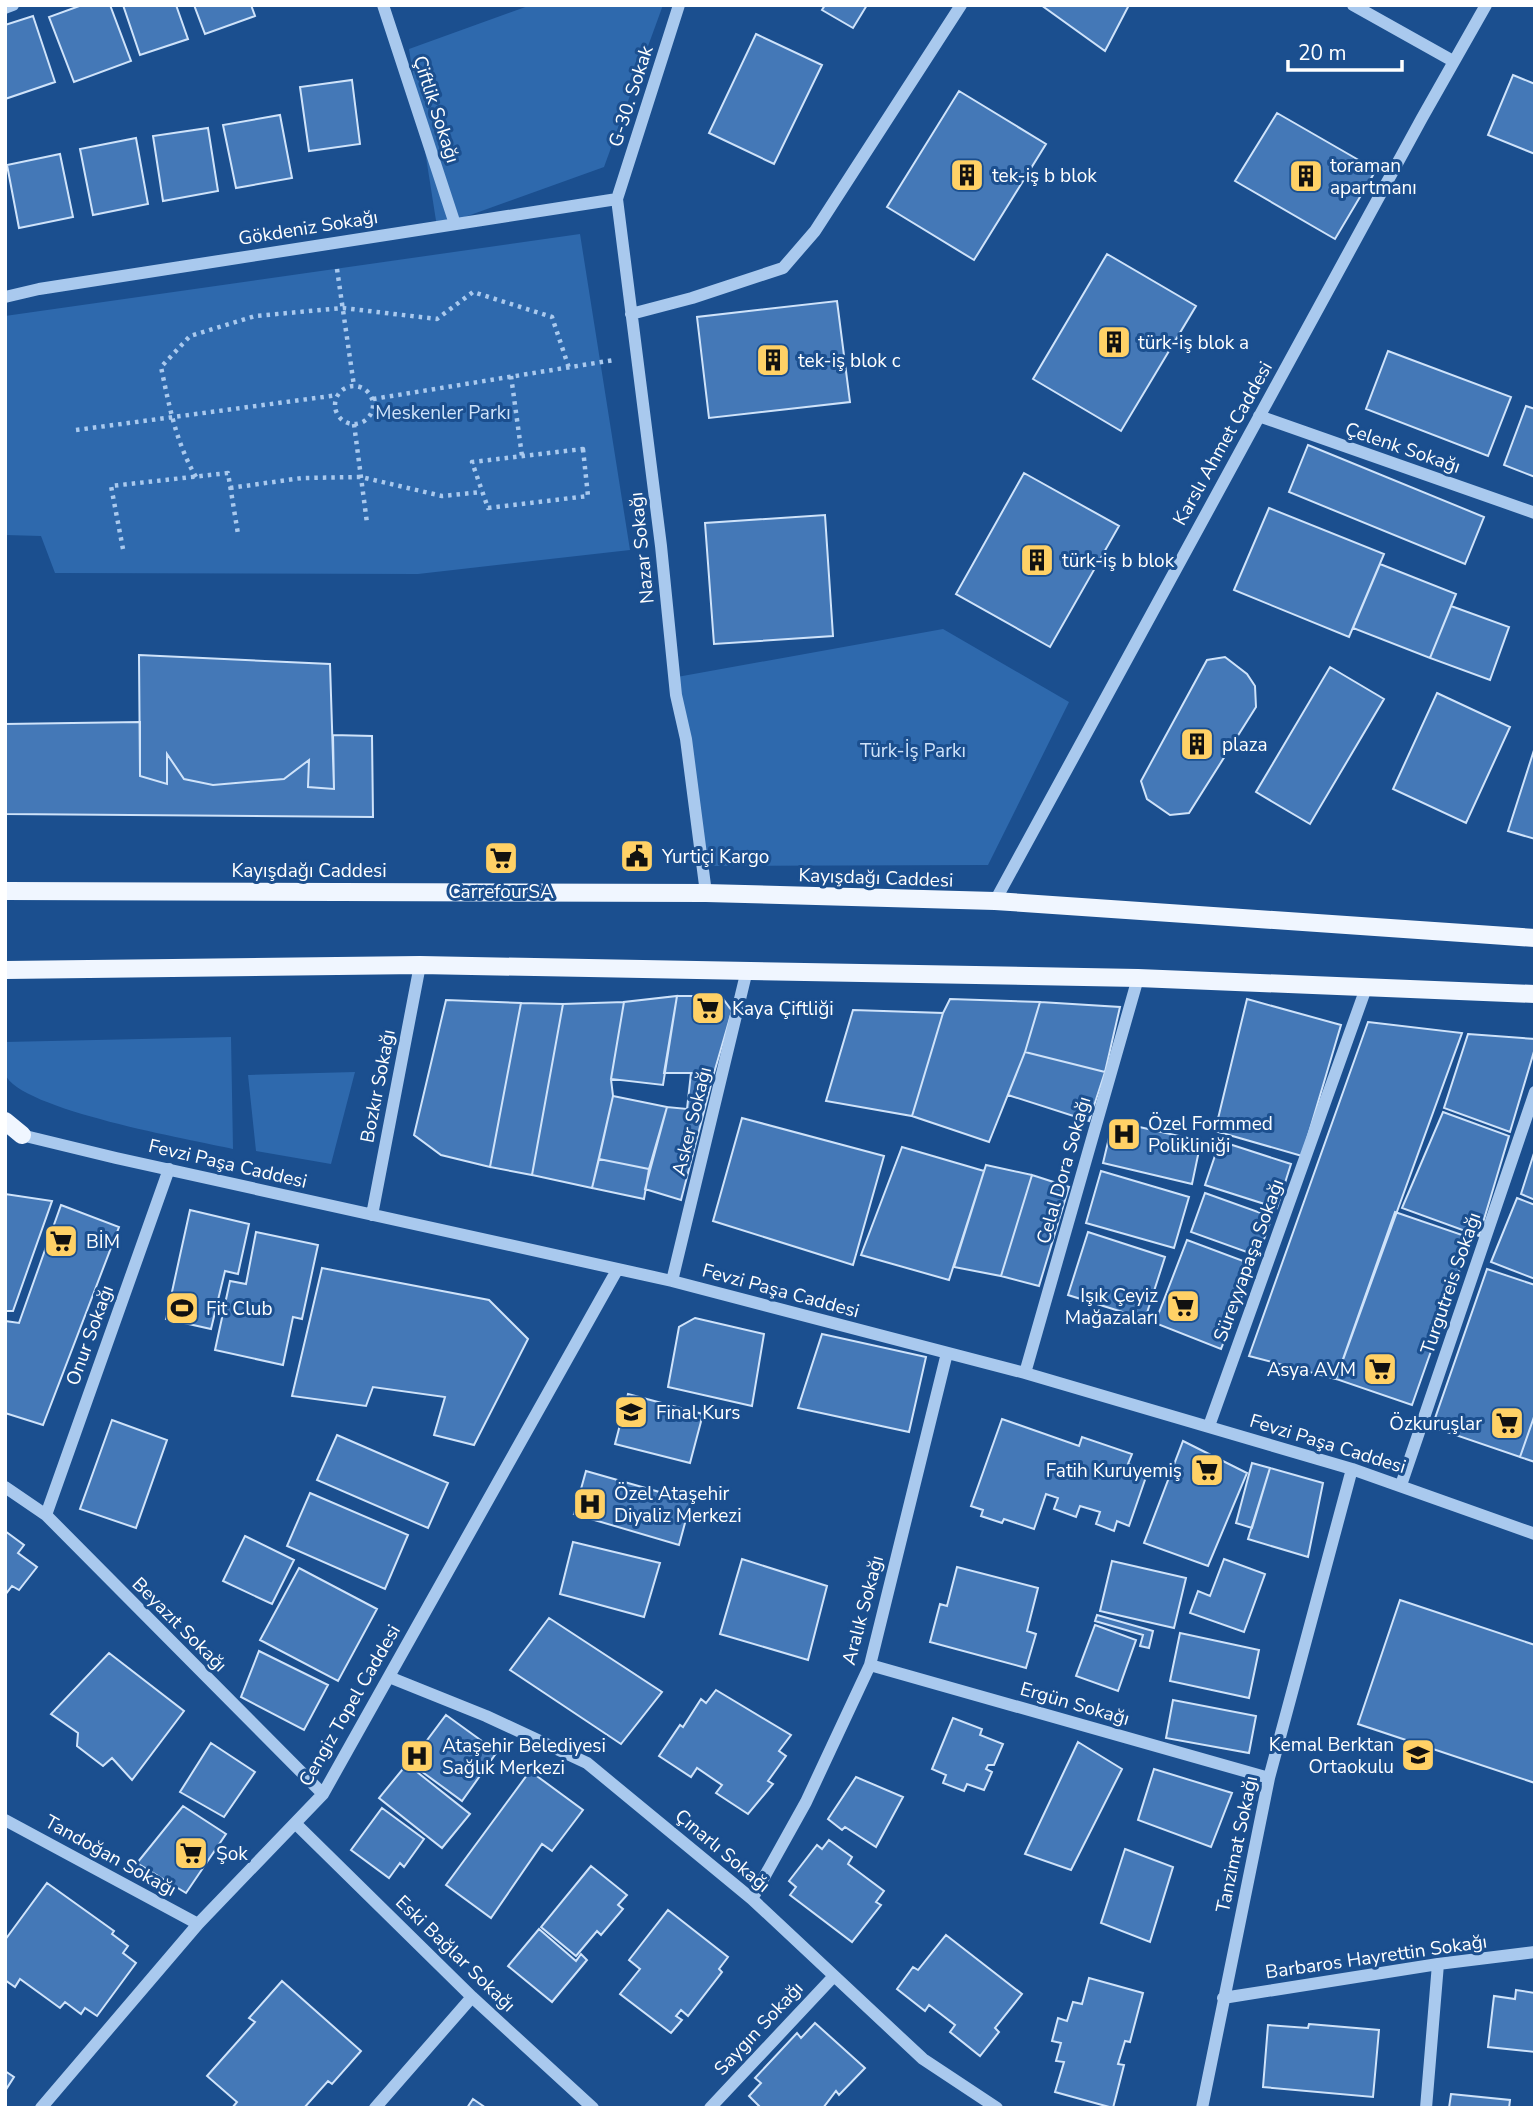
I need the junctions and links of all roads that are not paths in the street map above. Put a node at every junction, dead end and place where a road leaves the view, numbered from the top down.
1 (13, 5) edge
2 (383, 5) edge
3 (679, 5) edge
4 (961, 5) edge
5 (1353, 5) edge
6 (1486, 5) edge
7 (5, 8) edge
8 (1453, 61) junction
9 (617, 199) junction
10 (456, 224) junction
11 (5, 297) edge
12 (631, 314) junction
13 (1259, 416) junction
14 (1535, 513) edge
15 (5, 891) edge
16 (706, 892) junction
17 (995, 901) junction
18 (1535, 938) edge
19 (420, 965) junction
20 (747, 970) junction
21 (5, 971) edge
22 (1138, 978) junction
23 (1366, 988) junction
24 (1535, 994) edge
25 (1535, 1092) edge
26 (5, 1121) edge
27 (14, 1133) edge
28 (169, 1169) junction
29 (372, 1215) junction
30 (617, 1270) junction
31 (672, 1282) junction
32 (947, 1353) junction
33 (1025, 1373) junction
34 (1209, 1426) junction
35 (1352, 1469) junction
36 (1401, 1485) junction
37 (5, 1487) edge
38 (46, 1515) junction
39 (1535, 1534) edge
40 (870, 1665) junction
41 (388, 1677) junction
42 (1269, 1778) junction
43 (323, 1794) junction
44 (5, 1820) edge
45 (295, 1823) junction
46 (752, 1899) junction
47 (198, 1924) junction
48 (1535, 1952) edge
49 (1438, 1964) junction
50 (834, 1976) junction
51 (472, 1997) junction
52 (1223, 1998) junction
53 (41, 2108) edge
54 (375, 2108) edge
55 (593, 2108) edge
56 (709, 2108) edge
57 (997, 2108) edge
58 (1202, 2108) edge
59 (1426, 2108) edge

1 - 7 street
2 - 10 street, Çiftlik Sokağı
3 - 9 street, G-30. Sokak
4 - 12 street
5 - 8 street
6 - 8 street, Karslı Ahmet Caddesi
8 - 13 street, Karslı Ahmet Caddesi
9 - 10 street, Gökdeniz Sokağı
9 - 12 street, Nazar Sokağı
10 - 11 street, Gökdeniz Sokağı
12 - 16 street, Nazar Sokağı
13 - 14 street, Çelenk Sokağı
13 - 17 street, Karslı Ahmet Caddesi
15 - 16 main road, Kayışdağı Caddesi
16 - 17 main road, Kayışdağı Caddesi
17 - 18 main road, Kayışdağı Caddesi
19 - 20 main road
19 - 21 main road
19 - 29 street, Bozkır Sokağı
20 - 22 main road
20 - 31 street, Asker Sokağı
22 - 23 main road
22 - 33 street, Celal Dora Sokağı
23 - 24 main road
23 - 34 street, Süreyyapaşa Sokağı
25 - 36 street, Turgutreis Sokağı
26 - 27 main road
27 - 28 street, Fevzi Paşa Caddesi
28 - 29 street, Fevzi Paşa Caddesi
28 - 38 street, Onur Sokağı
29 - 30 street, Fevzi Paşa Caddesi
30 - 31 street, Fevzi Paşa Caddesi
30 - 41 street, Cengiz Topel Caddesi
31 - 32 street, Fevzi Paşa Caddesi
32 - 33 street, Fevzi Paşa Caddesi
32 - 40 street, Aralık Sokağı
33 - 34 street, Fevzi Paşa Caddesi
34 - 35 street, Fevzi Paşa Caddesi
35 - 36 street, Fevzi Paşa Caddesi
35 - 42 street, Tanzimat Sokağı
36 - 39 street, Fevzi Paşa Caddesi
37 - 38 street, Beyazıt Sokağı
38 - 43 street, Beyazıt Sokağı
40 - 42 street, Ergün Sokağı
40 - 46 street, Aralık Sokağı
41 - 43 street, Cengiz Topel Caddesi
41 - 46 street, Çınarlı Sokağı
42 - 52 street, Tanzimat Sokağı
43 - 45 street, Cengiz Topel Caddesi
44 - 47 street, Tandoğan Sokağı
45 - 47 street, Cengiz Topel Caddesi
45 - 51 street, Eski Bağlar Sokağı
46 - 50 street, Çınarlı Sokağı
47 - 53 street, Cengiz Topel Caddesi
48 - 49 street, Barbaros Hayrettin Sokağı
49 - 52 street, Barbaros Hayrettin Sokağı
49 - 59 street
50 - 56 street, Saygın Sokağı
50 - 57 street, Çınarlı Sokağı
51 - 54 street
51 - 55 street, Eski Bağlar Sokağı
52 - 58 street, Tanzimat Sokağı

